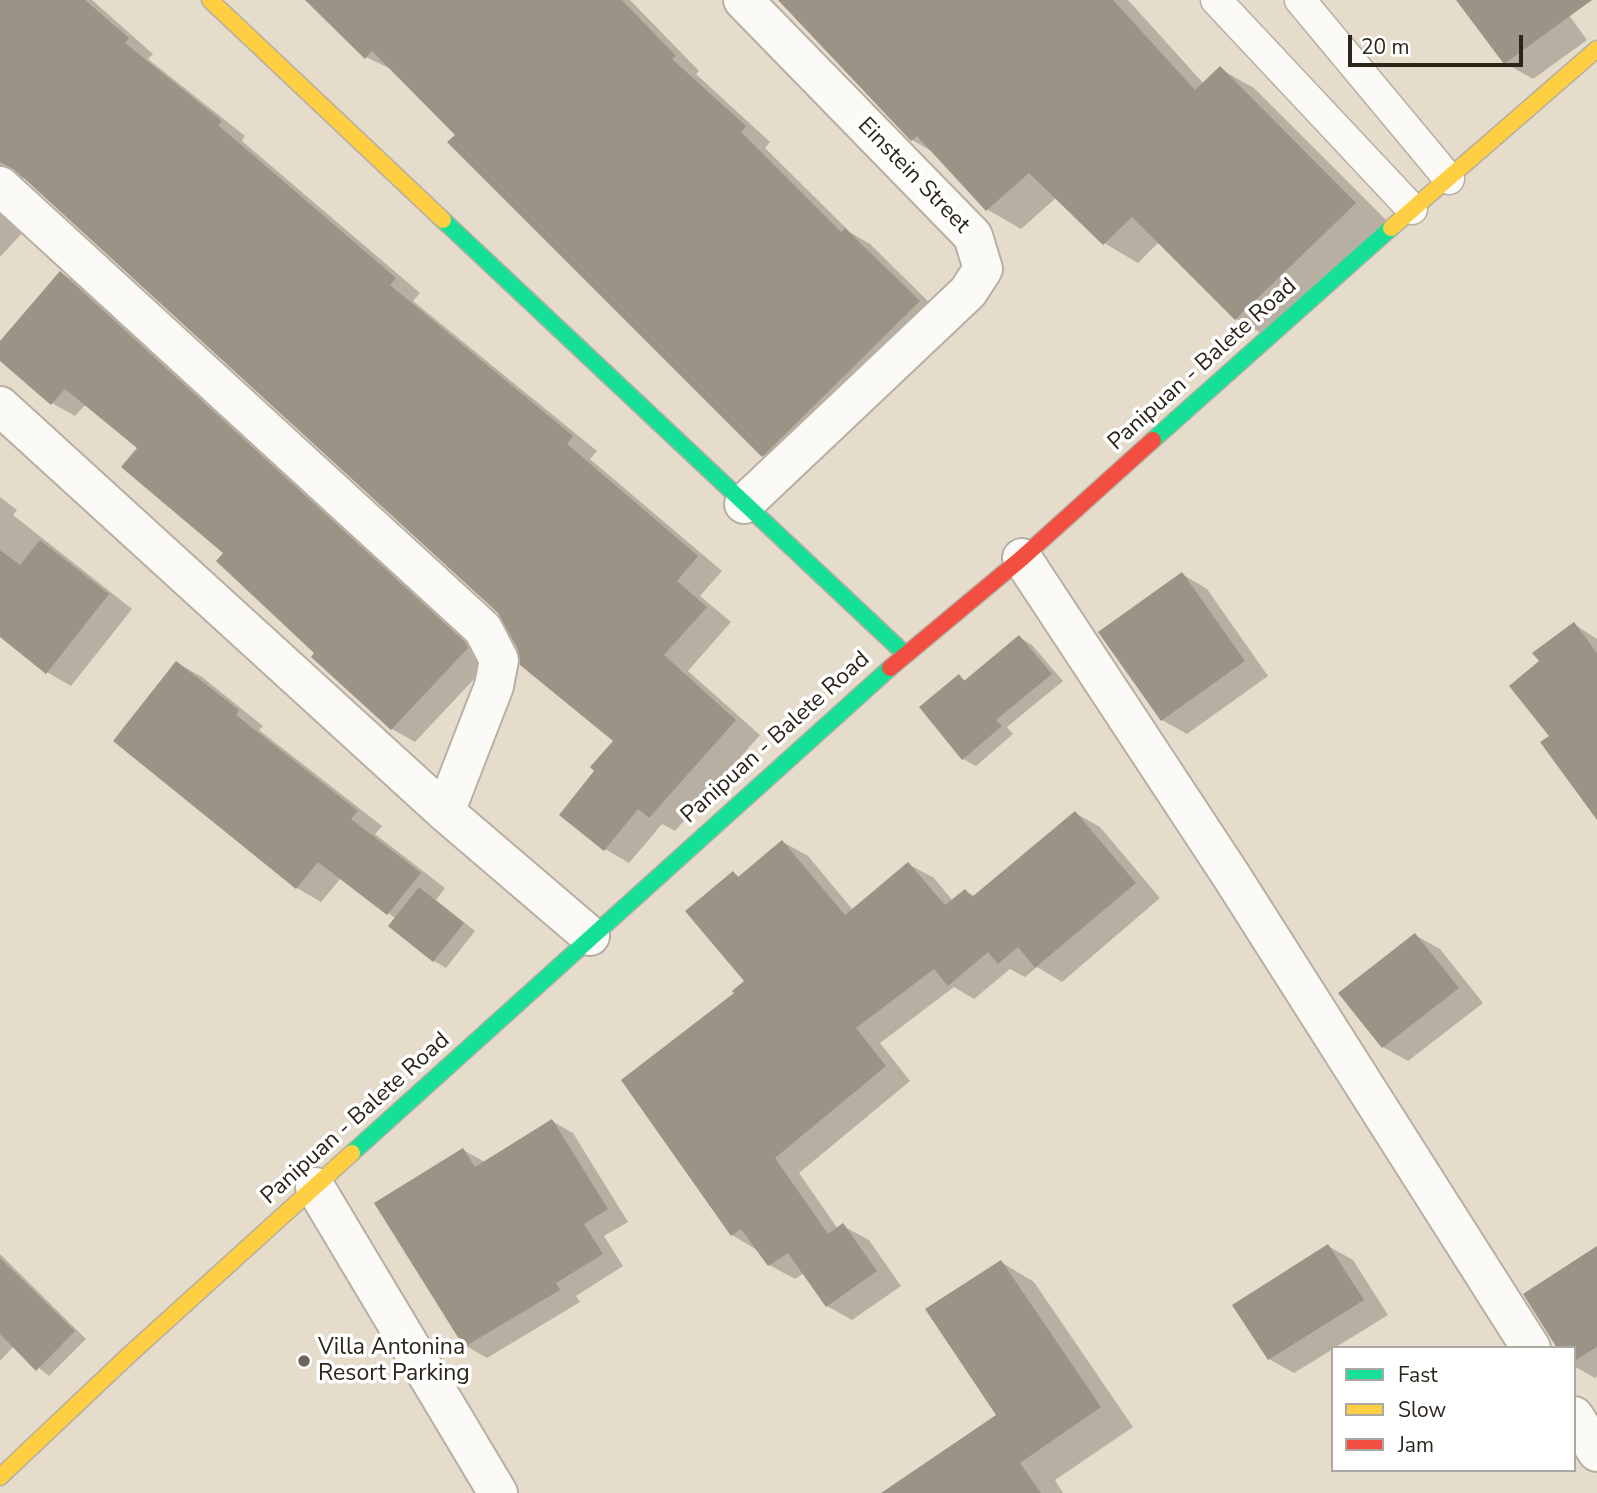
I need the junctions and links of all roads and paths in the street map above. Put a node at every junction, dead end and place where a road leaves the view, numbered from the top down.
1 (210, 0) edge
2 (743, 0) edge
3 (1216, 0) edge
4 (1300, 0) edge
5 (1597, 49) edge
6 (1449, 179) junction
7 (0, 187) edge
8 (1412, 209) junction
9 (0, 407) edge
10 (744, 504) junction
11 (1022, 558) junction
12 (905, 654) junction
13 (445, 812) junction
14 (590, 936) junction
15 (315, 1187) junction
16 (1530, 1346) edge
17 (1576, 1419) edge
18 (1597, 1452) edge
19 (0, 1477) edge
20 (498, 1493) edge

1 - 10 main road
2 - 10 street, Einstein Street
3 - 8 lane
4 - 6 lane
5 - 6 main road, Panipuan - Balete Road
6 - 8 main road, Panipuan - Balete Road
7 - 13 street
8 - 11 main road, Panipuan - Balete Road
9 - 13 street
10 - 12 main road
11 - 12 main road, Panipuan - Balete Road
11 - 16 street
12 - 14 main road, Panipuan - Balete Road
13 - 14 street
14 - 15 main road, Panipuan - Balete Road
15 - 19 main road, Panipuan - Balete Road
15 - 20 street
17 - 18 street

